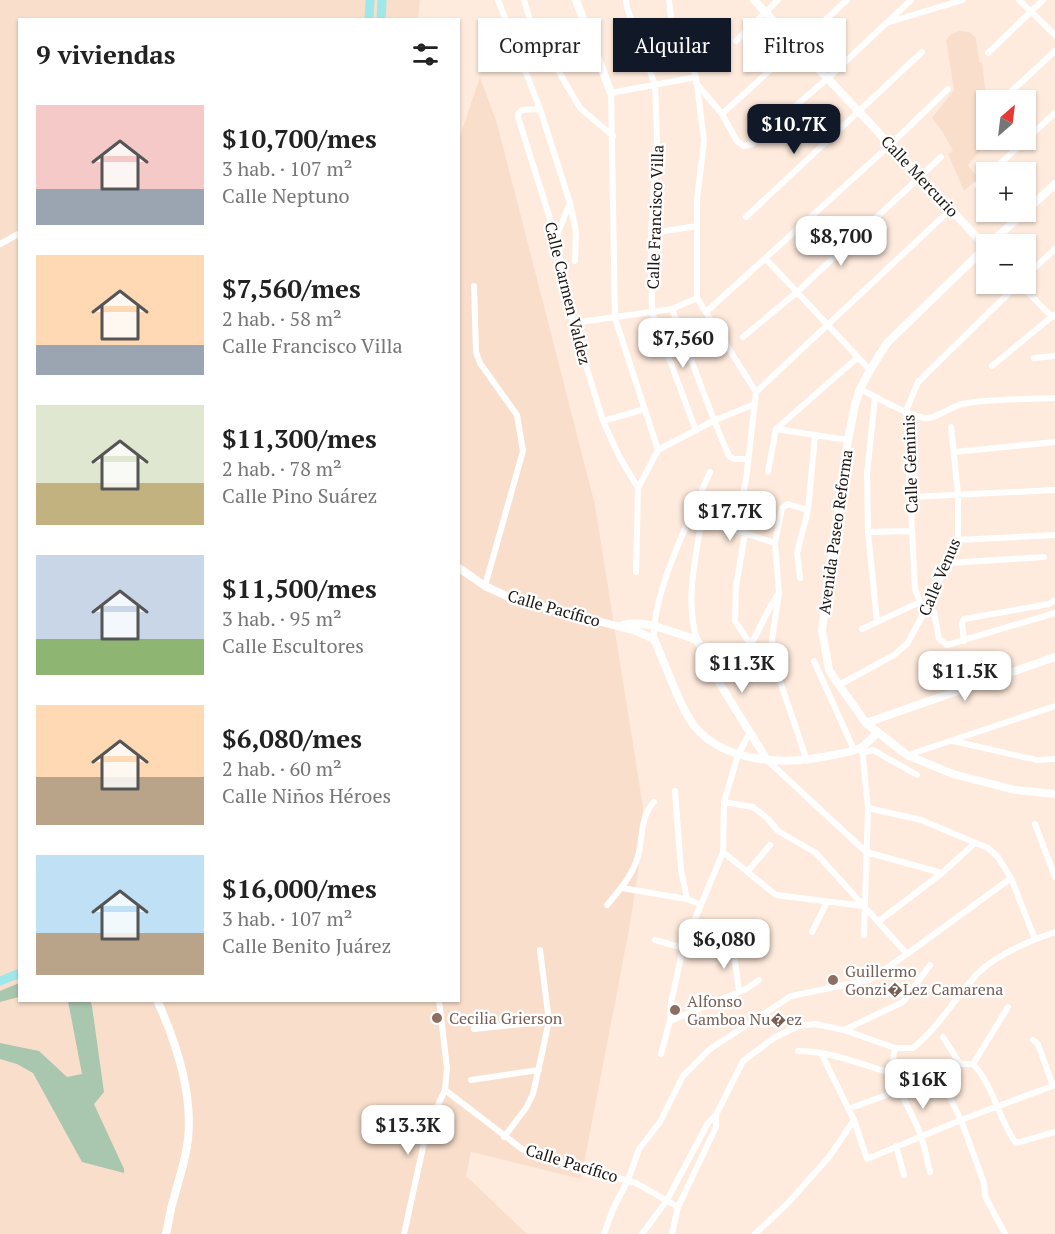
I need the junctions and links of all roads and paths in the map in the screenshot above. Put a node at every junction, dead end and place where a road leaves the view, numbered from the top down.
1 (370, 0) edge
2 (382, 0) edge
3 (498, 0) edge
4 (524, 0) edge
5 (576, 0) edge
6 (626, 0) edge
7 (669, 0) edge
8 (754, 0) edge
9 (778, 0) edge
10 (847, 0) edge
11 (911, 0) edge
12 (963, 0) edge
13 (1019, 0) edge
14 (1043, 0) edge
15 (1031, 10) junction
16 (765, 12) junction
17 (369, 18) edge
18 (381, 18) edge
19 (771, 18) edge
20 (827, 18) edge
21 (884, 23) junction
22 (1055, 35) edge
23 (736, 41) dead end
24 (1055, 51) edge
25 (922, 52) dead end
26 (988, 53) dead end
27 (768, 72) edge
28 (823, 72) edge
29 (828, 78) junction
30 (696, 80) junction
31 (655, 85) junction
32 (948, 89) dead end
33 (1013, 90) edge
34 (611, 93) junction
35 (540, 109) junction
36 (858, 111) junction
37 (1055, 113) edge
38 (722, 114) junction
39 (613, 136) junction
40 (890, 145) junction
41 (941, 157) dead end
42 (1002, 162) edge
43 (920, 177) junction
44 (1055, 184) edge
45 (1036, 201) edge
46 (570, 202) junction
47 (951, 209) junction
48 (746, 217) dead end
49 (1013, 222) edge
50 (697, 226) junction
51 (651, 233) junction
52 (18, 234) edge
53 (1000, 234) edge
54 (976, 235) edge
55 (556, 238) junction
56 (0, 244) edge
57 (1055, 249) edge
58 (976, 257) edge
59 (766, 259) junction
60 (575, 261) dead end
61 (1036, 267) edge
62 (474, 286) dead end
63 (796, 293) junction
64 (1009, 294) edge
65 (1030, 294) edge
66 (697, 298) junction
67 (672, 309) junction
68 (652, 312) junction
69 (706, 312) junction
70 (1053, 315) edge
71 (615, 318) junction
72 (573, 323) junction
73 (828, 326) junction
74 (743, 337) dead end
75 (1055, 356) edge
76 (858, 357) junction
77 (1034, 357) dead end
78 (992, 366) dead end
79 (870, 370) junction
80 (860, 389) junction
81 (756, 392) junction
82 (875, 397) junction
83 (1055, 398) edge
84 (755, 404) junction
85 (645, 409) junction
86 (906, 411) junction
87 (603, 421) junction
88 (713, 421) junction
89 (951, 427) dead end
90 (776, 429) junction
91 (696, 430) junction
92 (815, 436) junction
93 (848, 440) junction
94 (1055, 442) edge
95 (658, 450) junction
96 (954, 452) junction
97 (747, 459) junction
98 (710, 472) dead end
99 (768, 472) dead end
100 (638, 488) junction
101 (1055, 490) edge
102 (958, 494) junction
103 (911, 497) junction
104 (808, 510) junction
105 (689, 521) junction
106 (701, 523) junction
107 (735, 530) junction
108 (912, 531) junction
109 (868, 532) junction
110 (745, 534) junction
111 (1055, 535) edge
112 (958, 540) junction
113 (775, 543) junction
114 (1044, 557) dead end
115 (948, 563) junction
116 (460, 569) edge
117 (636, 572) dead end
118 (801, 578) dead end
119 (485, 586) junction
120 (779, 594) junction
121 (1055, 600) edge
122 (920, 602) junction
123 (1038, 605) junction
124 (927, 607) junction
125 (1055, 613) edge
126 (1041, 618) junction
127 (877, 621) junction
128 (620, 626) junction
129 (654, 627) junction
130 (862, 628) dead end
131 (654, 639) junction
132 (697, 640) junction
133 (964, 641) junction
134 (751, 645) junction
135 (1055, 657) edge
136 (814, 661) dead end
137 (715, 676) junction
138 (839, 685) junction
139 (1055, 706) edge
140 (866, 723) junction
141 (750, 732) junction
142 (877, 733) junction
143 (951, 741) junction
144 (859, 750) junction
145 (738, 754) junction
146 (907, 755) junction
147 (1055, 759) edge
148 (767, 760) junction
149 (807, 761) junction
150 (917, 776) dead end
151 (675, 791) dead end
152 (1055, 794) edge
153 (654, 802) dead end
154 (724, 802) junction
155 (868, 808) junction
156 (1035, 824) dead end
157 (975, 843) junction
158 (770, 845) dead end
159 (723, 852) junction
160 (866, 852) junction
161 (748, 870) junction
162 (942, 873) junction
163 (1055, 877) edge
164 (1011, 878) junction
165 (622, 888) junction
166 (687, 899) junction
167 (827, 902) junction
168 (701, 904) junction
169 (607, 905) dead end
170 (864, 906) junction
171 (879, 921) junction
172 (812, 932) dead end
173 (1055, 932) edge
174 (864, 935) dead end
175 (1035, 939) junction
176 (655, 940) dead end
177 (733, 947) junction
178 (683, 948) junction
179 (540, 950) dead end
180 (756, 950) dead end
181 (907, 954) junction
182 (930, 965) dead end
183 (18, 974) edge
184 (759, 980) dead end
185 (0, 981) edge
186 (739, 991) junction
187 (158, 1002) edge
188 (439, 1002) edge
189 (1008, 1007) dead end
190 (549, 1021) junction
191 (670, 1021) junction
192 (474, 1029) dead end
193 (844, 1030) junction
194 (943, 1037) dead end
195 (1033, 1040) dead end
196 (895, 1048) junction
197 (798, 1051) dead end
198 (661, 1054) dead end
199 (822, 1055) junction
200 (973, 1064) junction
201 (539, 1070) junction
202 (894, 1074) junction
203 (471, 1080) dead end
204 (1054, 1086) edge
205 (445, 1090) junction
206 (902, 1090) junction
207 (997, 1108) junction
208 (848, 1109) junction
209 (716, 1115) junction
210 (854, 1120) junction
211 (961, 1120) junction
212 (1055, 1132) edge
213 (921, 1136) junction
214 (504, 1137) junction
215 (896, 1146) junction
216 (930, 1172) dead end
217 (904, 1175) dead end
218 (628, 1180) junction
219 (667, 1200) junction
220 (678, 1207) junction
221 (166, 1234) edge
222 (404, 1234) edge
223 (604, 1234) edge
224 (642, 1234) edge
225 (672, 1234) edge
226 (755, 1234) edge
227 (1005, 1234) edge

1 - 17 main road
2 - 18 main road
3 - 35 street
4 - 39 street
5 - 34 main road
6 - 31 street, Calle Francisco Villa
7 - 30 street
8 - 16 main road, Calle Mercurio
9 - 16 street
10 - 20 street
11 - 21 street
12 - 21 street
13 - 15 street
14 - 15 street
15 - 22 street
15 - 26 street
16 - 19 main road, Calle Mercurio
16 - 23 street
21 - 29 street
24 - 33 street
25 - 36 street
27 - 38 street
28 - 29 main road, Calle Mercurio
29 - 36 main road, Calle Mercurio
29 - 38 street
30 - 31 street
30 - 38 street
30 - 50 street
31 - 34 street
31 - 51 street, Calle Francisco Villa
32 - 40 street
34 - 39 street
35 - 46 street
35 - 55 street, Calle Carmen Valdez
36 - 40 main road, Calle Mercurio
36 - 48 street
37 - 42 street
39 - 71 street
40 - 43 main road, Calle Mercurio
40 - 59 street
41 - 43 street
43 - 47 main road, Calle Mercurio
43 - 63 street
44 - 45 main road, Avenida Paseo Reforma
46 - 55 street
46 - 60 street
47 - 54 main road, Calle Mercurio
47 - 73 street
49 - 53 main road, Avenida Paseo Reforma
50 - 51 street
50 - 66 street
51 - 68 street, Calle Francisco Villa
52 - 56 street
55 - 72 street, Calle Carmen Valdez
57 - 61 street
58 - 79 main road, Avenida Paseo Reforma
59 - 63 street
59 - 69 street
62 - 119 street
63 - 73 street
63 - 74 street
64 - 86 street, Calle Géminis
65 - 70 street
66 - 67 street
66 - 69 street
67 - 68 street
67 - 88 street
68 - 71 street
68 - 91 street, Calle Francisco Villa
69 - 81 street
70 - 78 street
71 - 72 street
71 - 85 street
72 - 87 street, Calle Carmen Valdez
73 - 76 street
73 - 81 street
75 - 77 street
76 - 79 street
76 - 90 street
79 - 80 main road, Avenida Paseo Reforma
80 - 82 street
80 - 93 main road, Avenida Paseo Reforma
81 - 84 street
82 - 86 street
82 - 109 street
83 - 86 street
84 - 88 street
84 - 97 street
85 - 87 street
85 - 95 street
86 - 103 street, Calle Géminis
87 - 100 street, Calle Carmen Valdez
88 - 91 street
88 - 97 street
89 - 96 street, Calle Venus
90 - 92 street
90 - 99 street
91 - 95 street
92 - 93 street
92 - 104 street
93 - 138 main road, Avenida Paseo Reforma
94 - 96 street
95 - 100 street
96 - 102 street, Calle Venus
97 - 107 street
98 - 105 street
100 - 117 street
101 - 102 street
102 - 103 street
102 - 112 street, Calle Venus
103 - 108 street, Calle Géminis
104 - 113 street
104 - 118 street
105 - 106 street
105 - 129 street
106 - 107 street
106 - 132 street
107 - 110 street
108 - 109 street
108 - 122 street, Calle Géminis
109 - 127 street
110 - 113 street
110 - 134 street
111 - 112 street
112 - 115 street, Calle Venus
113 - 120 street
114 - 115 street
115 - 124 street, Calle Venus
116 - 119 main road, Calle Pacífico
119 - 128 main road, Calle Pacífico
120 - 134 street
120 - 149 street
121 - 123 street
122 - 124 street
122 - 127 street
123 - 126 street
123 - 133 street
124 - 133 street
124 - 138 street, Calle Venus
125 - 126 street
126 - 133 street
127 - 130 street
128 - 129 main road, Calle Pacífico
128 - 131 main road, Calle Pacífico
129 - 131 street
129 - 132 main road, Calle Pacífico
131 - 145 main road
132 - 137 main road
134 - 137 street
135 - 140 main road
136 - 144 street
137 - 141 main road
138 - 140 main road, Avenida Paseo Reforma
139 - 143 street
140 - 142 main road, Avenida Paseo Reforma
141 - 145 street
141 - 148 main road
142 - 144 main road
142 - 146 main road, Avenida Paseo Reforma
143 - 146 street
143 - 147 street
144 - 149 main road
144 - 150 street
144 - 155 street
145 - 148 main road
145 - 154 street
146 - 152 main road, Avenida Paseo Reforma
148 - 149 main road
148 - 160 street
151 - 166 street
153 - 165 street
154 - 159 street
154 - 170 street
155 - 157 street
155 - 160 street
156 - 163 street
157 - 162 street
157 - 164 street
158 - 161 street
159 - 161 street
159 - 168 street
160 - 162 street
160 - 170 street
161 - 167 street
162 - 171 street
164 - 175 street
164 - 181 street
165 - 166 street
165 - 169 street
166 - 168 street
167 - 170 street
167 - 172 street
168 - 178 street
170 - 171 street
170 - 174 street
171 - 181 street
173 - 175 street
175 - 196 street
176 - 178 street
177 - 178 street
177 - 180 street
177 - 186 street
178 - 191 street
179 - 190 street
181 - 218 street
182 - 193 street
183 - 185 main road
184 - 186 street
186 - 191 street
187 - 221 main road
188 - 205 street
189 - 200 street
190 - 192 street
190 - 201 street
191 - 198 street
193 - 196 street
193 - 209 street
194 - 200 street
195 - 204 street
196 - 202 street
197 - 199 street
199 - 202 street
199 - 208 street
200 - 207 street
201 - 203 street
201 - 214 street
202 - 206 street
204 - 207 street
205 - 214 street, Calle Pacífico
205 - 222 street
206 - 208 street
206 - 211 street
206 - 213 street
207 - 211 street
207 - 212 street
208 - 210 street
209 - 219 street
209 - 220 street
210 - 215 street
210 - 226 street
211 - 213 street
211 - 227 street
213 - 215 street
213 - 216 street
214 - 218 street, Calle Pacífico
215 - 217 street
218 - 219 street, Calle Pacífico
218 - 223 street
219 - 220 street, Calle Pacífico
219 - 224 street
220 - 225 street

